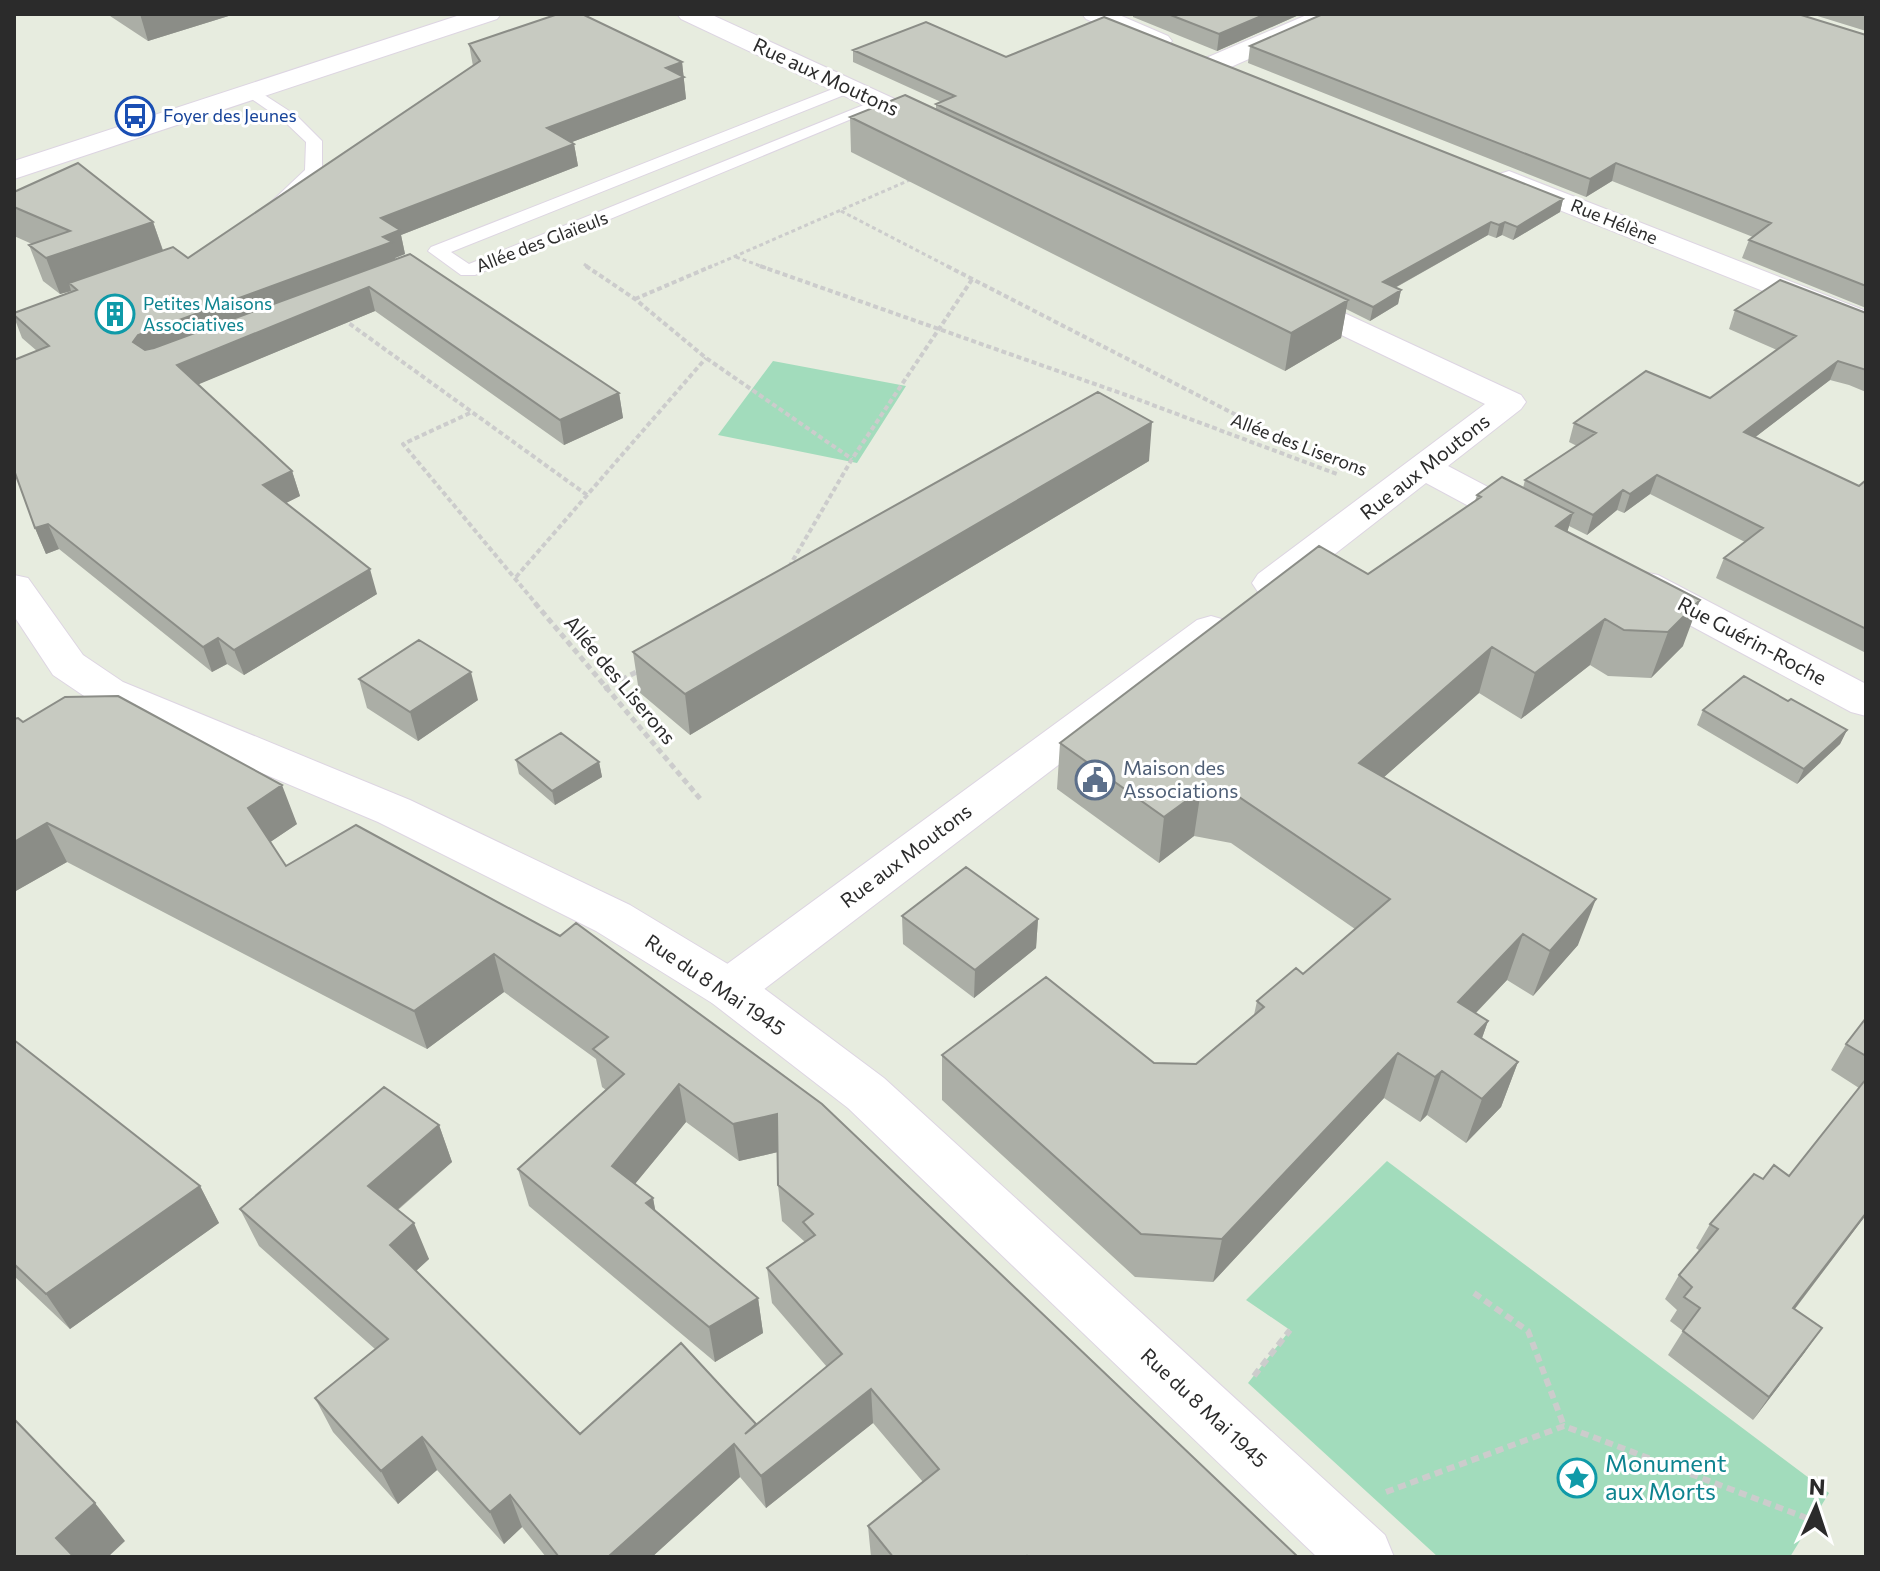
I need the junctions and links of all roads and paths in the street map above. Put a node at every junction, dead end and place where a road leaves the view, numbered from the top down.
1 (488, 14) edge
2 (690, 14) edge
3 (890, 14) edge
4 (902, 14) edge
5 (1095, 14) edge
6 (1330, 14) edge
7 (1215, 64) junction
8 (1244, 76) edge
9 (848, 88) junction
10 (252, 92) junction
11 (882, 103) junction
12 (971, 145) edge
13 (1481, 169) edge
14 (14, 170) edge
15 (916, 177) edge
16 (841, 211) junction
17 (266, 214) edge
18 (551, 240) junction
19 (447, 257) junction
20 (736, 257) junction
21 (419, 267) edge
22 (973, 278) junction
23 (1253, 280) edge
24 (635, 299) junction
25 (335, 313) edge
26 (1866, 322) edge
27 (937, 329) junction
28 (706, 358) junction
29 (1126, 395) junction
30 (1112, 402) edge
31 (470, 413) junction
32 (852, 459) junction
33 (1426, 469) junction
34 (587, 495) junction
35 (1390, 495) junction
36 (1563, 542) edge
37 (1618, 571) edge
38 (784, 576) edge
39 (516, 577) junction
40 (14, 587) edge
41 (645, 668) edge
42 (604, 689) junction
43 (1866, 702) edge
44 (702, 801) dead end
45 (729, 989) junction
46 (1474, 1293) dead end
47 (1290, 1330) dead end
48 (1248, 1383) dead end
49 (1564, 1426) junction
50 (1373, 1497) dead end
51 (1812, 1520) dead end
52 (1363, 1557) edge

1 - 10 street
2 - 9 street, Rue aux Moutons
3 - 4 path
5 - 7 street
6 - 7 street
7 - 8 street
9 - 11 street, Rue aux Moutons
9 - 19 lane, Allée des Glaïeuls
10 - 14 street
10 - 17 lane
11 - 12 street, Rue aux Moutons
11 - 18 lane, Allée des Glaïeuls
13 - 26 street, Rue Hélène
15 - 16 path
16 - 20 path
16 - 22 path, Allée des Liserons
18 - 19 lane, Allée des Glaïeuls
18 - 24 path
19 - 21 lane
20 - 24 path
20 - 27 path, Allée des Liserons
22 - 27 path
22 - 35 path, Allée des Liserons
23 - 33 street, Rue aux Moutons
24 - 28 path
25 - 31 path
27 - 29 path, Allée des Liserons
27 - 32 path
28 - 32 path
28 - 34 path
29 - 30 path
29 - 35 path, Allée des Liserons
31 - 34 path
31 - 39 path, Allée des Liserons
32 - 38 path
33 - 35 street, Rue aux Moutons
33 - 36 street
34 - 39 path
35 - 45 street, Rue aux Moutons
37 - 43 street, Rue Guérin-Roche
39 - 42 path, Allée des Liserons
40 - 45 street, Rue du 8 Mai 1945
41 - 42 path
42 - 44 path, Allée des Liserons
45 - 52 street, Rue du 8 Mai 1945
46 - 49 path
47 - 48 path
49 - 50 path
49 - 51 path

